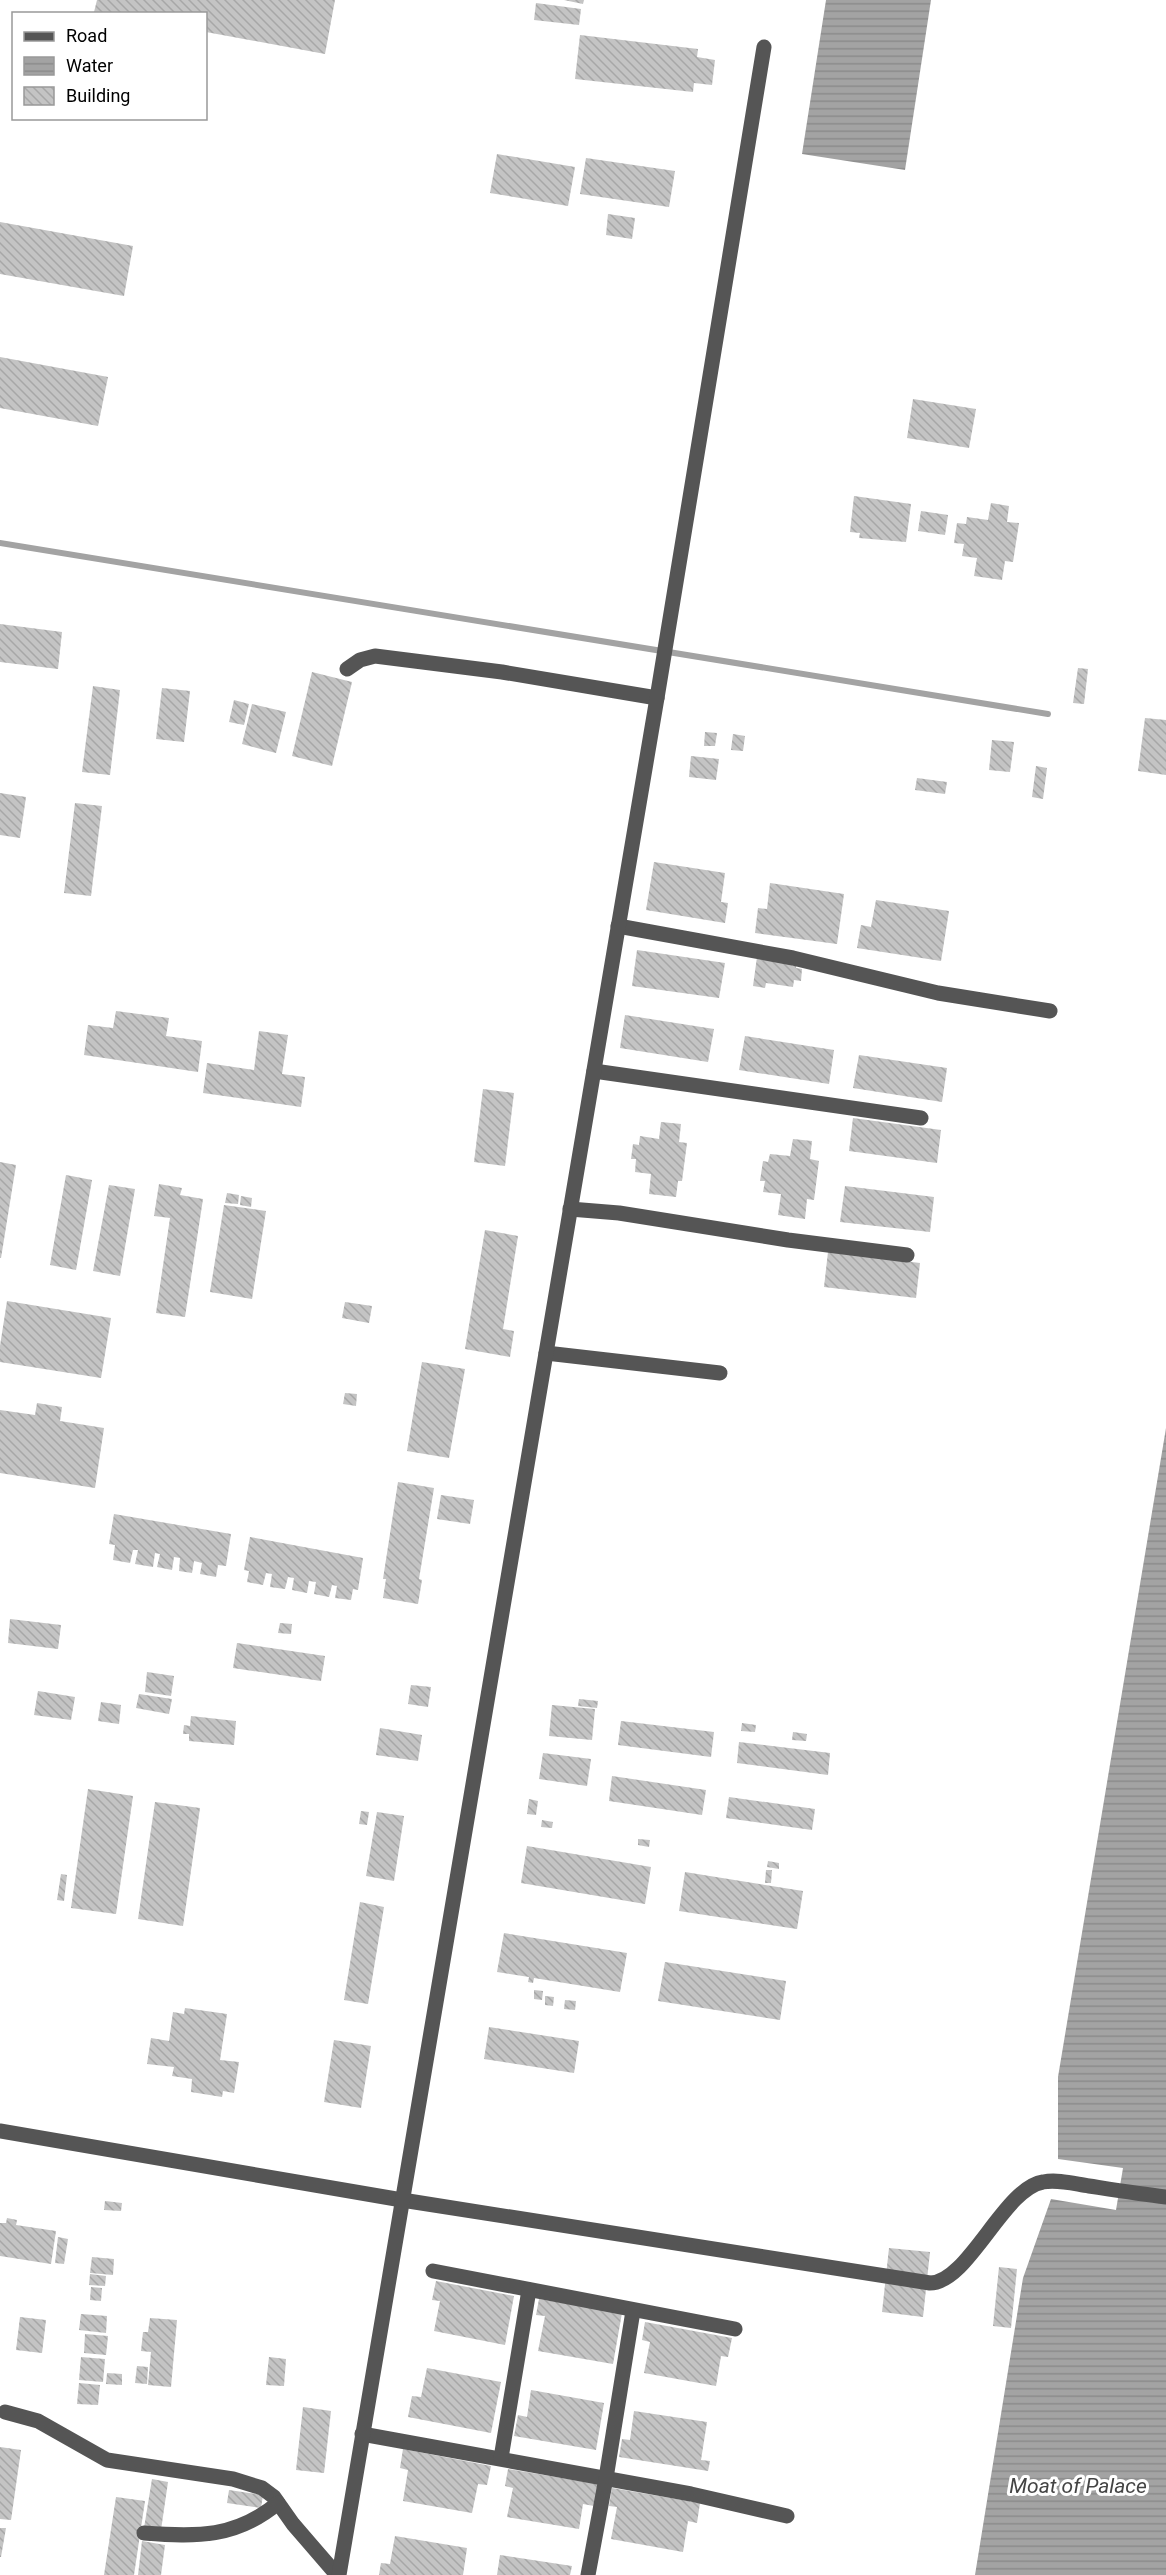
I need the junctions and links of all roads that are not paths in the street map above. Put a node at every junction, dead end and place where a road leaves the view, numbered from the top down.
1 (764, 47) dead end
2 (347, 669) dead end
3 (657, 698) junction
4 (618, 926) junction
5 (1050, 1011) dead end
6 (594, 1071) junction
7 (921, 1118) dead end
8 (570, 1209) junction
9 (907, 1255) dead end
10 (546, 1353) junction
11 (720, 1372) dead end
12 (0, 2131) edge
13 (1166, 2198) edge
14 (402, 2200) junction
15 (433, 2271) dead end
16 (529, 2290) junction
17 (633, 2311) junction
18 (735, 2330) dead end
19 (5, 2412) dead end
20 (362, 2434) junction
21 (501, 2458) junction
22 (606, 2478) junction
23 (278, 2503) junction
24 (787, 2516) dead end
25 (144, 2533) dead end
26 (338, 2575) edge
27 (588, 2575) edge

1 - 3 street
2 - 3 street
3 - 4 street
4 - 5 street
4 - 6 street
6 - 7 street
6 - 8 street
8 - 9 street
8 - 10 street
10 - 11 street
10 - 14 street
12 - 14 street
13 - 14 street
14 - 20 street
15 - 16 street
16 - 17 street
16 - 21 street
17 - 18 street
17 - 22 street
19 - 23 street
20 - 21 street
20 - 26 street
21 - 22 street
22 - 24 street
22 - 27 street
23 - 25 street
23 - 26 street

